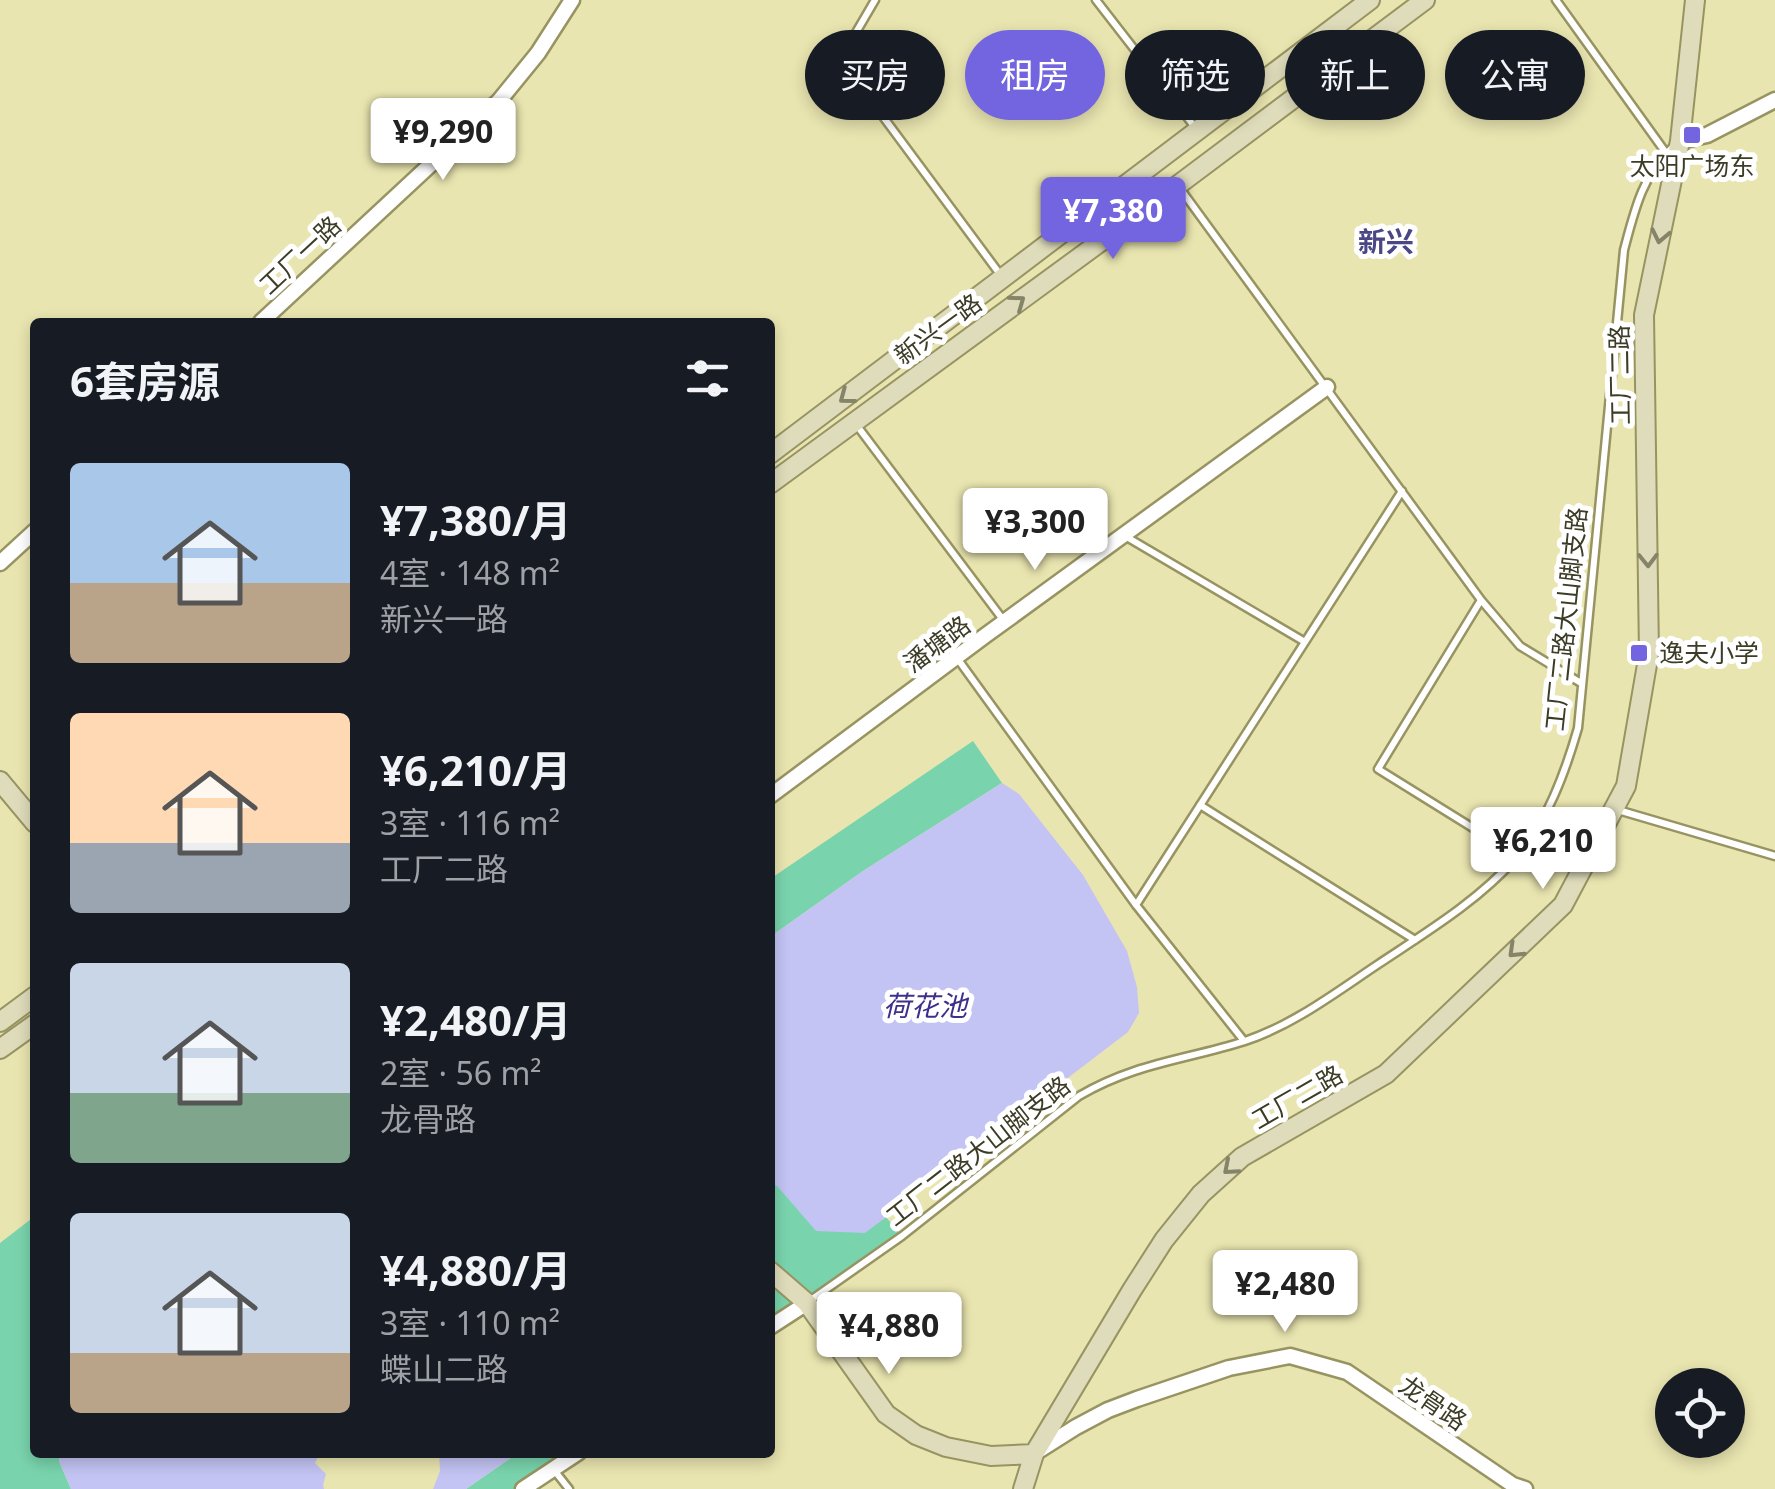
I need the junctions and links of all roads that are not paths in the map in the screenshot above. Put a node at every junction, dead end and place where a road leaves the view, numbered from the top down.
1 (572, 0) edge
2 (875, 0) edge
3 (1096, 0) edge
4 (1370, 0) edge
5 (1425, 0) edge
6 (1556, 0) edge
7 (1695, 0) edge
8 (1775, 100) edge
9 (1197, 130) junction
10 (1673, 147) junction
11 (1178, 185) junction
12 (1003, 278) junction
13 (264, 318) edge
14 (1327, 387) junction
15 (854, 422) junction
16 (775, 450) edge
17 (775, 480) edge
18 (1402, 491) junction
19 (30, 536) edge
20 (1123, 536) junction
21 (0, 563) edge
22 (1481, 600) junction
23 (1004, 622) junction
24 (1305, 642) junction
25 (957, 658) junction
26 (1582, 683) junction
27 (0, 781) edge
28 (775, 792) edge
29 (1200, 805) junction
30 (1614, 809) junction
31 (30, 817) edge
32 (1518, 856) junction
33 (1775, 856) edge
34 (1136, 904) junction
35 (1414, 940) junction
36 (30, 1000) edge
37 (0, 1022) edge
38 (30, 1028) edge
39 (1244, 1041) junction
40 (0, 1049) edge
41 (775, 1274) edge
42 (806, 1302) junction
43 (775, 1324) edge
44 (1034, 1454) junction
45 (570, 1458) edge
46 (553, 1469) junction
47 (523, 1489) edge
48 (569, 1489) edge
49 (1022, 1489) edge
50 (1525, 1489) edge

1 - 13 street, 工厂一路
2 - 12 lane
3 - 9 lane
4 - 9 street, 新兴一路
5 - 11 street, 新兴一路
6 - 10 lane
7 - 10 street, 工厂二路
8 - 10 street
9 - 12 street, 新兴一路
10 - 26 lane, 工厂二路大山脚支路
10 -> 30 street, 工厂二路
11 - 14 lane
15 -> 11 street, 新兴一路
12 -> 16 street, 新兴一路
14 - 18 lane
14 - 20 street, 潘塘路
15 - 17 street, 新兴一路
15 - 23 lane
18 - 22 lane
18 - 24 lane
19 - 21 street
20 - 23 street, 潘塘路
20 - 24 lane
22 - 26 lane
22 - 32 lane
23 - 25 street, 潘塘路
24 - 29 lane
25 - 28 street, 潘塘路
25 - 34 lane
26 - 32 lane, 工厂二路大山脚支路
27 - 31 street
29 - 34 lane
29 - 35 lane
30 - 33 lane
30 -> 44 street, 工厂二路
32 - 35 lane, 工厂二路大山脚支路
34 - 39 lane
35 - 39 lane, 工厂二路大山脚支路
36 - 37 street
38 - 40 street
39 - 42 lane, 工厂二路大山脚支路
41 - 42 street
42 - 43 street
42 - 44 street
44 - 49 street, 工厂二路
44 - 50 street, 龙骨路
45 - 46 street
46 - 47 street
46 - 48 lane

